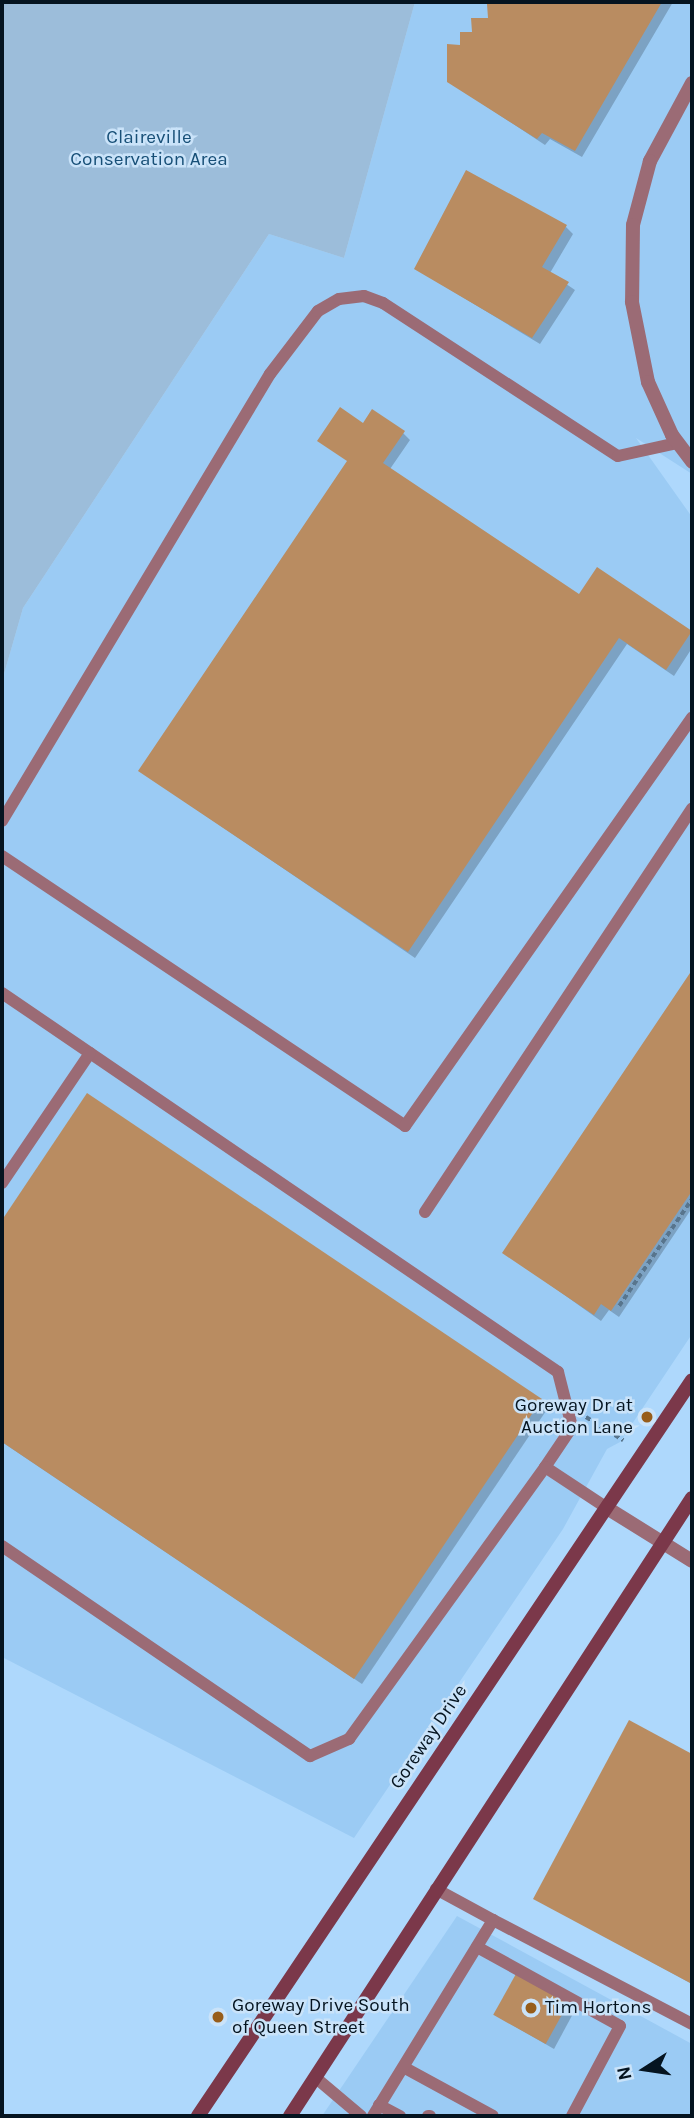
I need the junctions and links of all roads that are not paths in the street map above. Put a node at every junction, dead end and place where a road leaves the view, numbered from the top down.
1 (692, 83) edge
2 (677, 443) junction
3 (692, 463) edge
4 (692, 718) edge
5 (692, 808) edge
6 (2, 821) edge
7 (2, 856) edge
8 (2, 993) edge
9 (90, 1053) junction
10 (2, 1183) edge
11 (425, 1212) dead end
12 (692, 1380) edge
13 (545, 1467) junction
14 (692, 1498) edge
15 (607, 1508) junction
16 (663, 1543) junction
17 (2, 1546) edge
18 (692, 1561) edge
19 (436, 1889) junction
20 (493, 1920) junction
21 (477, 1947) junction
22 (692, 2024) edge
23 (405, 2068) junction
24 (316, 2078) junction
25 (376, 2110) edge
26 (198, 2116) edge
27 (290, 2116) edge
28 (361, 2116) edge
29 (400, 2116) edge
30 (493, 2116) edge
31 (572, 2116) edge

1 - 2 street
2 - 3 street
2 - 6 lane
4 - 7 lane
5 - 11 lane
8 - 9 lane
9 - 10 lane
9 - 13 lane
12 - 15 main road, Goreway Drive
13 - 15 lane
13 - 17 lane
14 - 16 main road
15 - 16 street
15 - 26 main road, Goreway Drive
16 - 18 street
16 - 19 main road
19 - 20 lane
19 - 24 main road
20 - 21 lane
20 - 22 lane
21 - 23 lane
21 - 31 lane
23 - 25 lane
23 - 30 lane
24 - 27 main road
24 - 28 lane
25 - 29 lane

